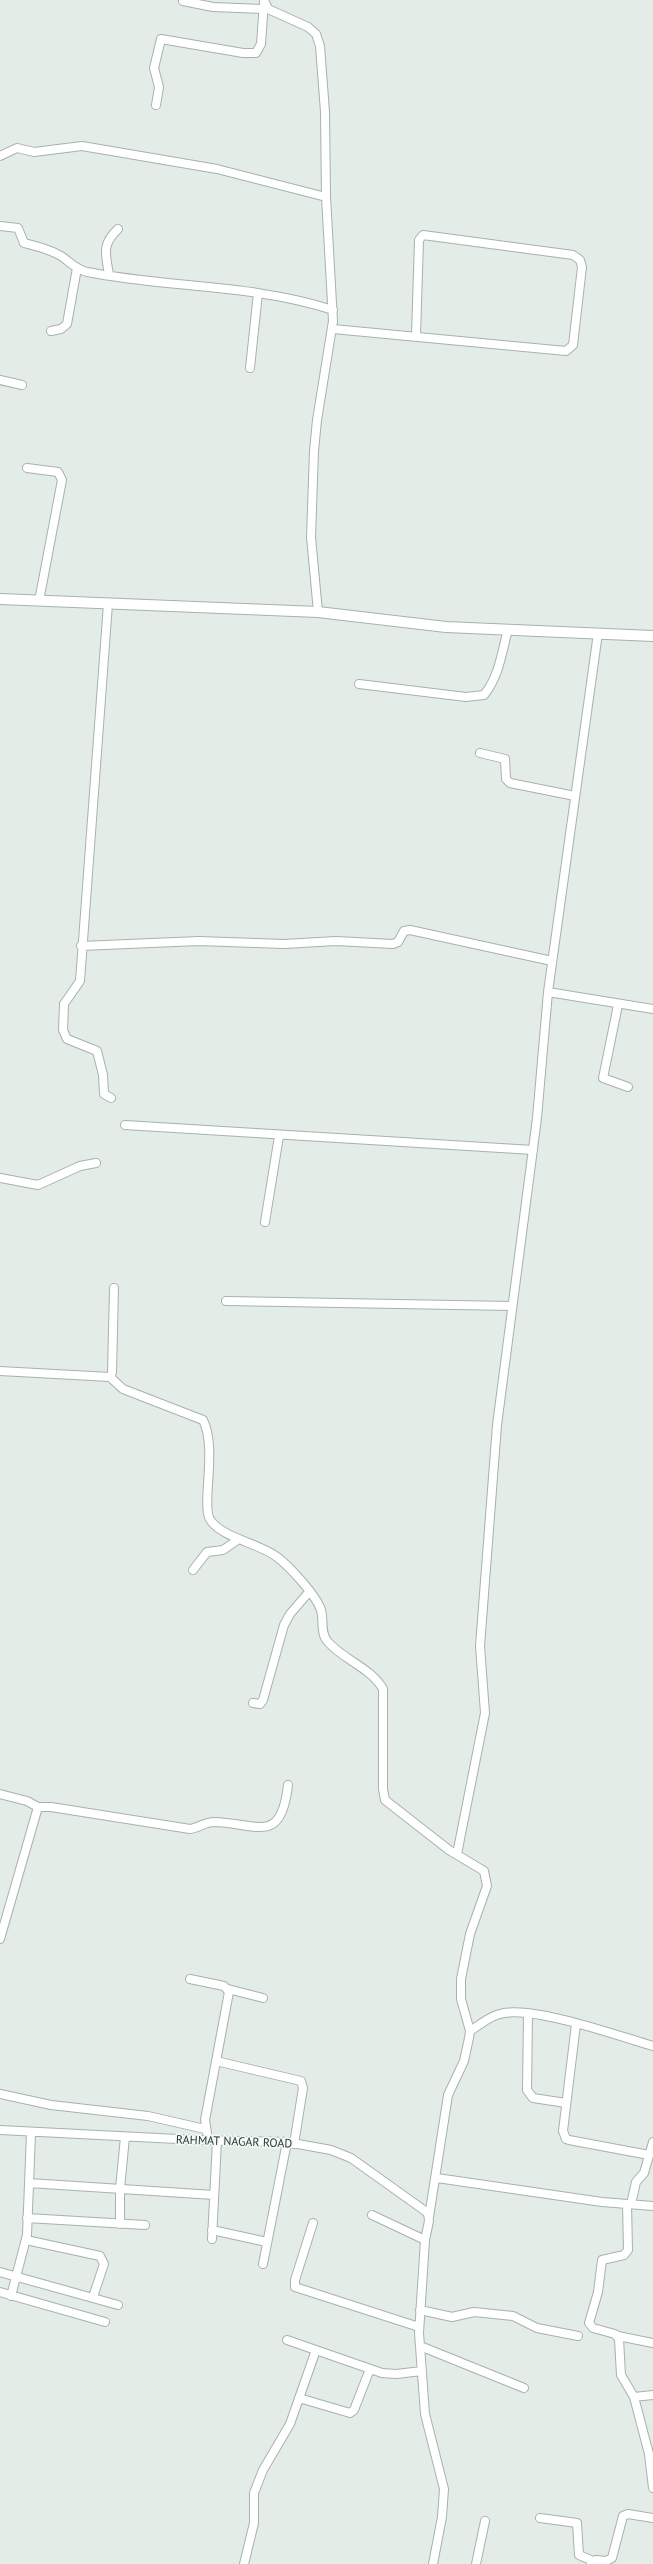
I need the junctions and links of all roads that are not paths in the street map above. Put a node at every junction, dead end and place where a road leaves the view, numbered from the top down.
1 (182, 1) dead end
2 (264, 4) edge
3 (156, 105) dead end
4 (0, 156) edge
5 (326, 197) junction
6 (0, 226) edge
7 (118, 229) dead end
8 (77, 268) junction
9 (109, 275) junction
10 (258, 293) junction
11 (333, 310) junction
12 (333, 329) junction
13 (52, 331) dead end
14 (416, 336) junction
15 (250, 368) dead end
16 (0, 380) edge
17 (22, 385) dead end
18 (27, 468) dead end
19 (0, 599) edge
20 (38, 601) junction
21 (108, 604) junction
22 (318, 612) junction
23 (508, 629) junction
24 (598, 633) junction
25 (653, 636) edge
26 (359, 684) dead end
27 (480, 753) dead end
28 (575, 796) junction
29 (81, 946) junction
30 (552, 961) junction
31 (548, 992) junction
32 (618, 1004) junction
33 (653, 1008) edge
34 (628, 1087) dead end
35 (111, 1098) dead end
36 (125, 1125) dead end
37 (279, 1136) junction
38 (533, 1150) junction
39 (96, 1163) dead end
40 (0, 1178) edge
41 (265, 1222) dead end
42 (114, 1288) dead end
43 (226, 1301) dead end
44 (512, 1306) junction
45 (0, 1372) edge
46 (110, 1377) junction
47 (239, 1539) junction
48 (193, 1570) dead end
49 (309, 1592) junction
50 (253, 1703) dead end
51 (288, 1785) dead end
52 (0, 1794) edge
53 (38, 1807) junction
54 (457, 1854) junction
55 (0, 1939) edge
56 (190, 1979) dead end
57 (228, 1989) junction
58 (263, 1998) dead end
59 (528, 2014) junction
60 (576, 2024) junction
61 (470, 2032) junction
62 (653, 2046) edge
63 (216, 2061) junction
64 (0, 2094) edge
65 (566, 2103) junction
66 (205, 2129) junction
67 (0, 2130) edge
68 (31, 2133) junction
69 (125, 2137) junction
70 (213, 2141) junction
71 (653, 2142) edge
72 (291, 2143) junction
73 (649, 2155) junction
74 (437, 2178) junction
75 (29, 2182) junction
76 (120, 2189) junction
77 (214, 2195) junction
78 (629, 2204) junction
79 (653, 2206) edge
80 (372, 2215) dead end
81 (429, 2217) junction
82 (27, 2218) junction
83 (313, 2223) dead end
84 (120, 2224) junction
85 (145, 2225) dead end
86 (212, 2230) junction
87 (212, 2239) dead end
88 (26, 2240) junction
89 (425, 2240) junction
90 (267, 2242) junction
91 (263, 2264) dead end
92 (0, 2272) edge
93 (17, 2275) junction
94 (0, 2292) edge
95 (11, 2296) junction
96 (93, 2298) junction
97 (118, 2305) dead end
98 (420, 2310) junction
99 (105, 2322) dead end
100 (419, 2327) junction
101 (578, 2336) dead end
102 (618, 2336) junction
103 (287, 2340) dead end
104 (653, 2343) edge
105 (420, 2346) junction
106 (316, 2350) junction
107 (370, 2369) junction
108 (422, 2371) junction
109 (524, 2388) dead end
110 (653, 2395) edge
111 (634, 2397) junction
112 (299, 2398) junction
113 (653, 2488) edge
114 (540, 2518) dead end
115 (653, 2518) edge
116 (485, 2521) dead end
117 (592, 2562) edge
118 (244, 2564) edge
119 (433, 2564) edge
120 (476, 2564) edge

1 - 2 street
2 - 3 street
2 - 5 street
4 - 5 street
5 - 11 street
6 - 8 street
7 - 9 street
8 - 9 street
8 - 13 street
9 - 10 street
10 - 11 street
10 - 15 street
11 - 12 street
12 - 14 street
12 - 22 street
14 - 14 street
16 - 17 street
18 - 20 street
19 - 20 street
20 - 21 street
21 - 22 street
21 - 29 street
22 - 23 street
23 - 24 street
23 - 26 street
24 - 25 street
24 - 28 street
27 - 28 street
28 - 30 street
29 - 30 street
29 - 35 street
30 - 31 street
31 - 32 street
31 - 38 street
32 - 33 street
32 - 34 street
36 - 37 street
37 - 38 street
37 - 41 street
38 - 44 street
39 - 40 street
42 - 46 street
43 - 44 street
44 - 54 street
45 - 46 street
46 - 47 street
47 - 48 street
47 - 49 street
49 - 50 street
49 - 54 street
51 - 53 street
52 - 53 street
53 - 55 street
54 - 61 street
56 - 57 street
57 - 58 street
57 - 63 street
59 - 60 street
59 - 61 street
59 - 65 street
60 - 62 street
60 - 65 street
61 - 74 street
63 - 66 street
63 - 72 street
64 - 66 street
65 - 73 street
66 - 70 street
67 - 68 street, RAHMAT NAGAR ROAD
68 - 69 street, RAHMAT NAGAR ROAD
68 - 75 street
69 - 70 street, RAHMAT NAGAR ROAD
69 - 76 street
70 - 72 street, RAHMAT NAGAR ROAD
70 - 77 street
71 - 73 street
72 - 81 street, RAHMAT NAGAR ROAD
72 - 90 street
73 - 78 street
74 - 78 street
74 - 81 street
75 - 76 street
75 - 82 street
76 - 77 street
76 - 84 street
77 - 86 street
78 - 79 street
78 - 102 street
80 - 89 street
81 - 89 street
82 - 84 street
82 - 88 street
83 - 100 street
84 - 85 street
86 - 87 street
86 - 90 street
88 - 93 street
88 - 96 street
89 - 98 street
90 - 91 street
92 - 93 street
93 - 95 street
93 - 96 street
94 - 95 street
95 - 99 street
96 - 97 street
98 - 100 street
98 - 101 street
100 - 105 street
102 - 104 street
102 - 111 street
103 - 106 street
105 - 108 street
105 - 109 street
106 - 107 street
106 - 112 street
107 - 108 street
107 - 112 street
108 - 119 street
110 - 111 street
111 - 113 street
112 - 118 street
114 - 117 street
115 - 117 street
116 - 120 street

